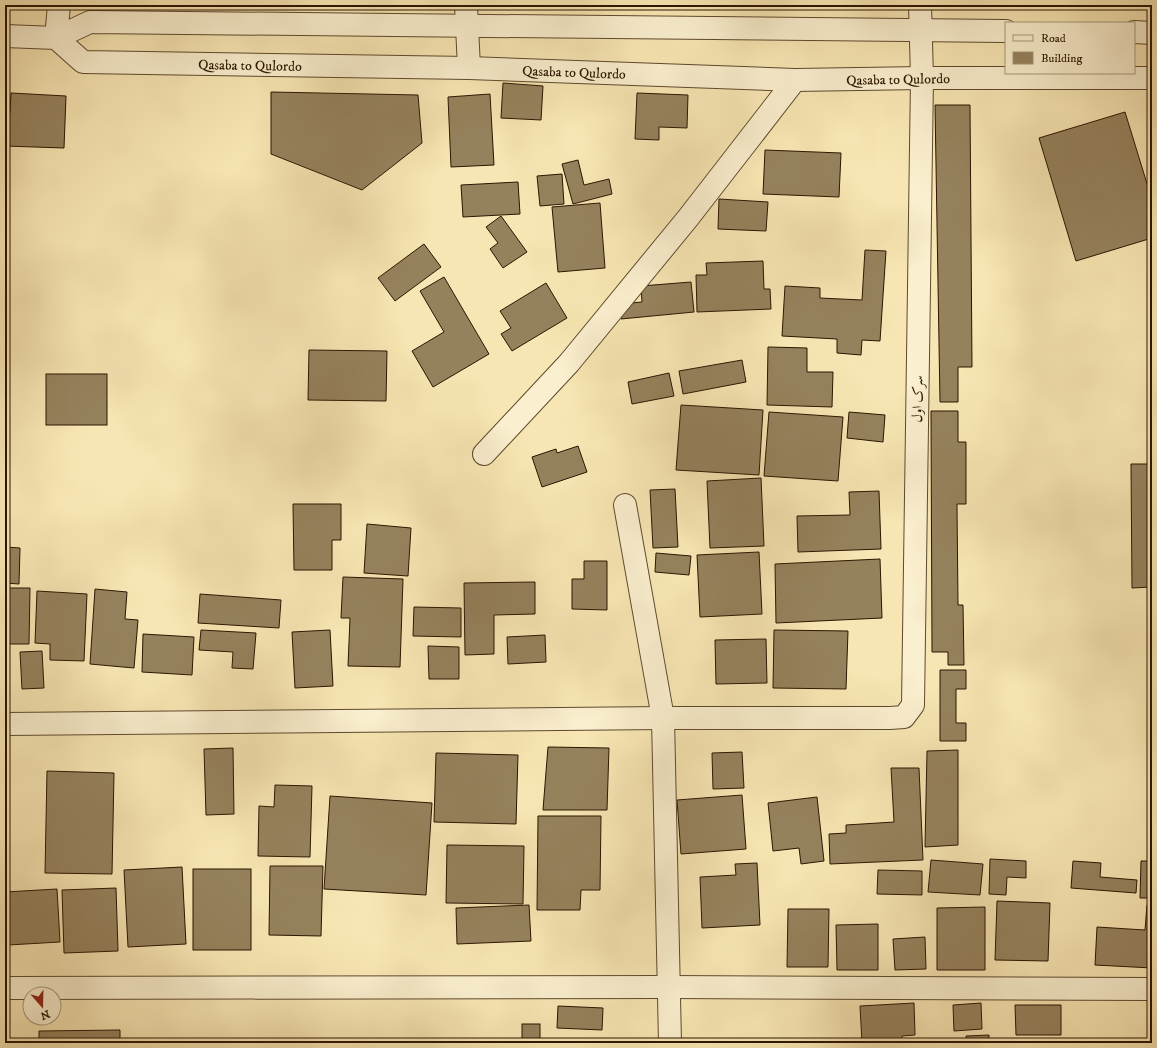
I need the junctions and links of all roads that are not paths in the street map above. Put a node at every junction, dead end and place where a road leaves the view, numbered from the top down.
1 (60, 5) edge
2 (920, 5) edge
3 (467, 15) edge
4 (921, 30) junction
5 (1005, 31) edge
6 (1135, 32) edge
7 (1152, 33) edge
8 (5, 36) edge
9 (56, 38) junction
10 (469, 68) junction
11 (922, 78) junction
12 (1152, 78) edge
13 (795, 80) junction
14 (484, 454) dead end
15 (625, 505) dead end
16 (663, 718) junction
17 (5, 724) edge
18 (669, 987) junction
19 (5, 988) edge
20 (1152, 989) edge
21 (670, 1043) edge

1 - 9 street
2 - 4 street, سرک اول
3 - 4 street
3 - 9 street
3 - 10 street
4 - 5 street
4 - 11 street, سرک اول
6 - 7 street
8 - 9 street
9 - 10 street, Qasaba to Qulordo
10 - 13 street, Qasaba to Qulordo
11 - 12 street, Qasaba to Qulordo
11 - 13 street, Qasaba to Qulordo
11 - 16 street, سرک اول
13 - 14 street
15 - 16 street
16 - 17 street
16 - 18 street
18 - 19 street
18 - 20 street
18 - 21 street

